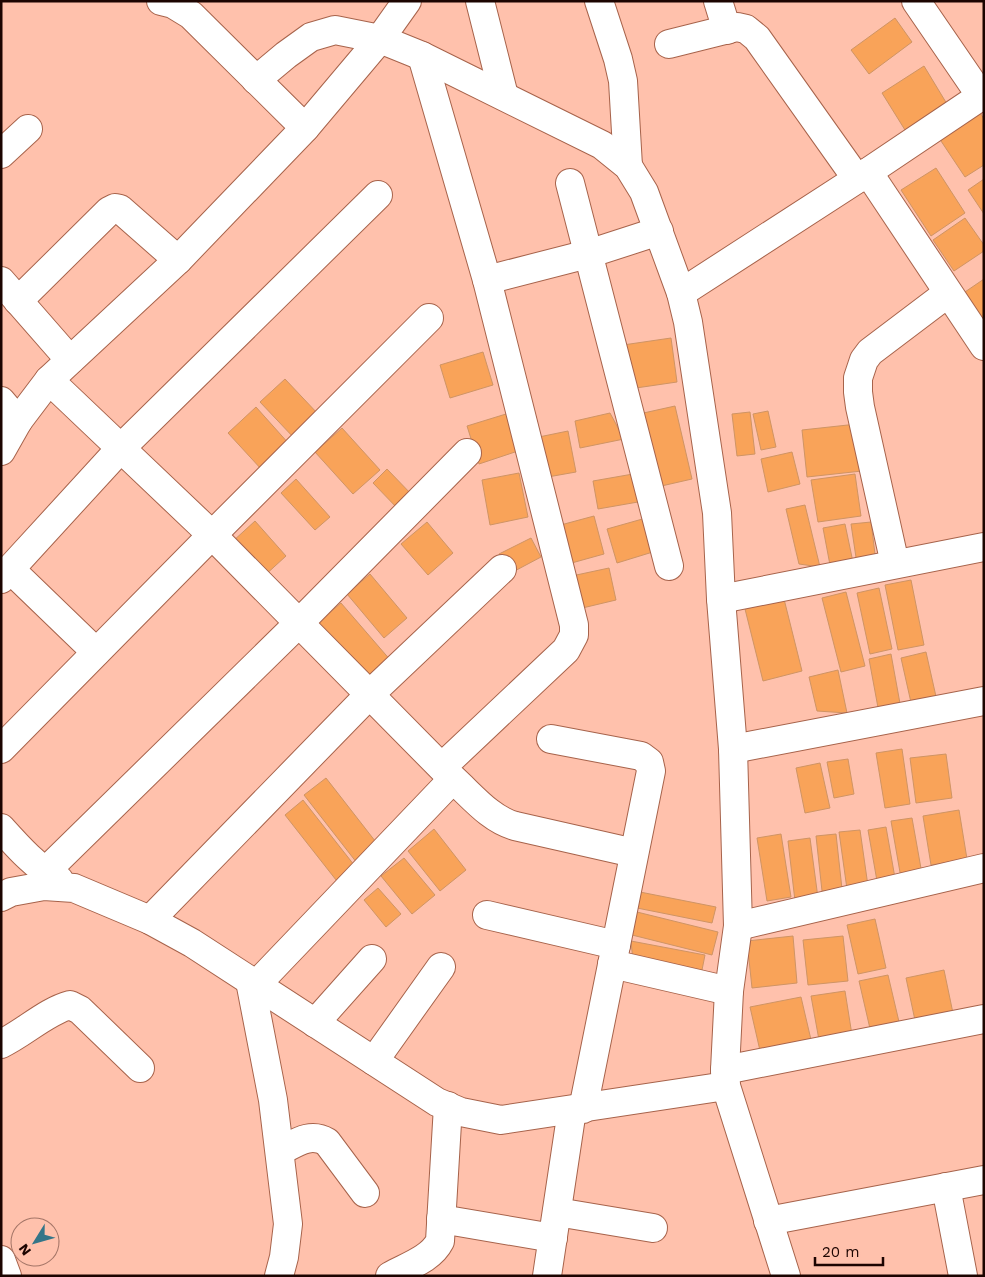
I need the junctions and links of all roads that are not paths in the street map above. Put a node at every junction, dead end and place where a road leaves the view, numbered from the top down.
1 (162, 1) edge
2 (407, 1) edge
3 (480, 1) edge
4 (599, 1) edge
5 (718, 1) edge
6 (916, 1) edge
7 (727, 30) junction
8 (380, 39) junction
9 (669, 44) dead end
10 (422, 56) junction
11 (256, 80) junction
12 (982, 95) edge
13 (504, 96) junction
14 (305, 128) junction
15 (28, 129) dead end
16 (1, 154) edge
17 (628, 166) junction
18 (862, 176) junction
19 (570, 183) dead end
20 (378, 195) dead end
21 (659, 231) junction
22 (588, 254) junction
23 (178, 260) junction
24 (487, 280) junction
25 (10, 291) edge
26 (681, 293) junction
27 (948, 293) junction
28 (429, 318) dead end
29 (984, 346) edge
30 (70, 360) junction
31 (49, 380) junction
32 (10, 411) edge
33 (121, 448) junction
34 (1, 451) edge
35 (467, 453) dead end
36 (212, 535) junction
37 (984, 547) edge
38 (895, 564) junction
39 (670, 566) dead end
40 (502, 569) dead end
41 (6, 574) edge
42 (721, 599) junction
43 (299, 623) junction
44 (96, 652) junction
45 (370, 694) junction
46 (984, 700) edge
47 (551, 739) dead end
48 (1, 748) edge
49 (733, 749) junction
50 (448, 773) junction
51 (1, 828) edge
52 (634, 852) junction
53 (984, 868) edge
54 (45, 872) junction
55 (74, 888) junction
56 (1, 897) edge
57 (487, 915) dead end
58 (150, 920) junction
59 (738, 926) junction
60 (614, 954) junction
61 (372, 959) dead end
62 (441, 967) dead end
63 (253, 983) junction
64 (729, 990) junction
65 (984, 1019) edge
66 (315, 1023) junction
67 (1, 1044) edge
68 (374, 1061) junction
69 (140, 1068) dead end
70 (726, 1078) junction
71 (448, 1106) junction
72 (578, 1110) junction
73 (280, 1151) junction
74 (984, 1180) edge
75 (946, 1187) junction
76 (366, 1193) dead end
77 (441, 1219) junction
78 (768, 1221) junction
79 (555, 1225) junction
80 (653, 1228) dead end
81 (1, 1260) edge
82 (7, 1276) edge
83 (279, 1276) edge
84 (390, 1276) edge
85 (547, 1276) edge
86 (786, 1276) edge
87 (963, 1276) edge

1 - 11 street
2 - 8 street
3 - 13 street
4 - 17 street
5 - 7 street
6 - 12 street
7 - 9 street
7 - 18 street
8 - 10 street
8 - 11 street
8 - 14 street
10 - 13 street
10 - 24 street
11 - 14 street
12 - 18 street
13 - 17 street
14 - 23 street
15 - 16 street
17 - 21 street
18 - 26 street
18 - 27 street
19 - 22 street
20 - 33 street
21 - 22 street
21 - 26 street
22 - 24 street
22 - 39 street
23 - 25 street
23 - 30 street
24 - 50 street
25 - 30 street
26 - 42 street
27 - 29 street
27 - 38 street
28 - 36 street
30 - 31 street
31 - 32 street
31 - 33 street
32 - 34 street
33 - 36 street
33 - 41 street
35 - 43 street
36 - 43 street
36 - 44 street
37 - 38 street
38 - 42 street
40 - 45 street
41 - 44 street
42 - 49 street
43 - 45 street
43 - 54 street
44 - 48 street
45 - 50 street
45 - 58 street
46 - 49 street
47 - 52 street
49 - 59 street
50 - 52 street
50 - 63 street
51 - 54 street
52 - 60 street
53 - 59 street
54 - 55 street
55 - 56 street
55 - 58 street
57 - 60 street
58 - 63 street
59 - 64 street
60 - 64 street
60 - 72 street
61 - 66 street
62 - 68 street
63 - 66 street
63 - 73 street
64 - 70 street
65 - 70 street
66 - 68 street
67 - 69 street
68 - 71 street
70 - 72 street
70 - 78 street
71 - 72 street
71 - 77 street
72 - 79 street
73 - 76 street
73 - 83 street
74 - 75 street
75 - 78 street
75 - 87 street
77 - 79 street
77 - 84 street
78 - 86 street
79 - 80 street
79 - 85 street
81 - 82 street

